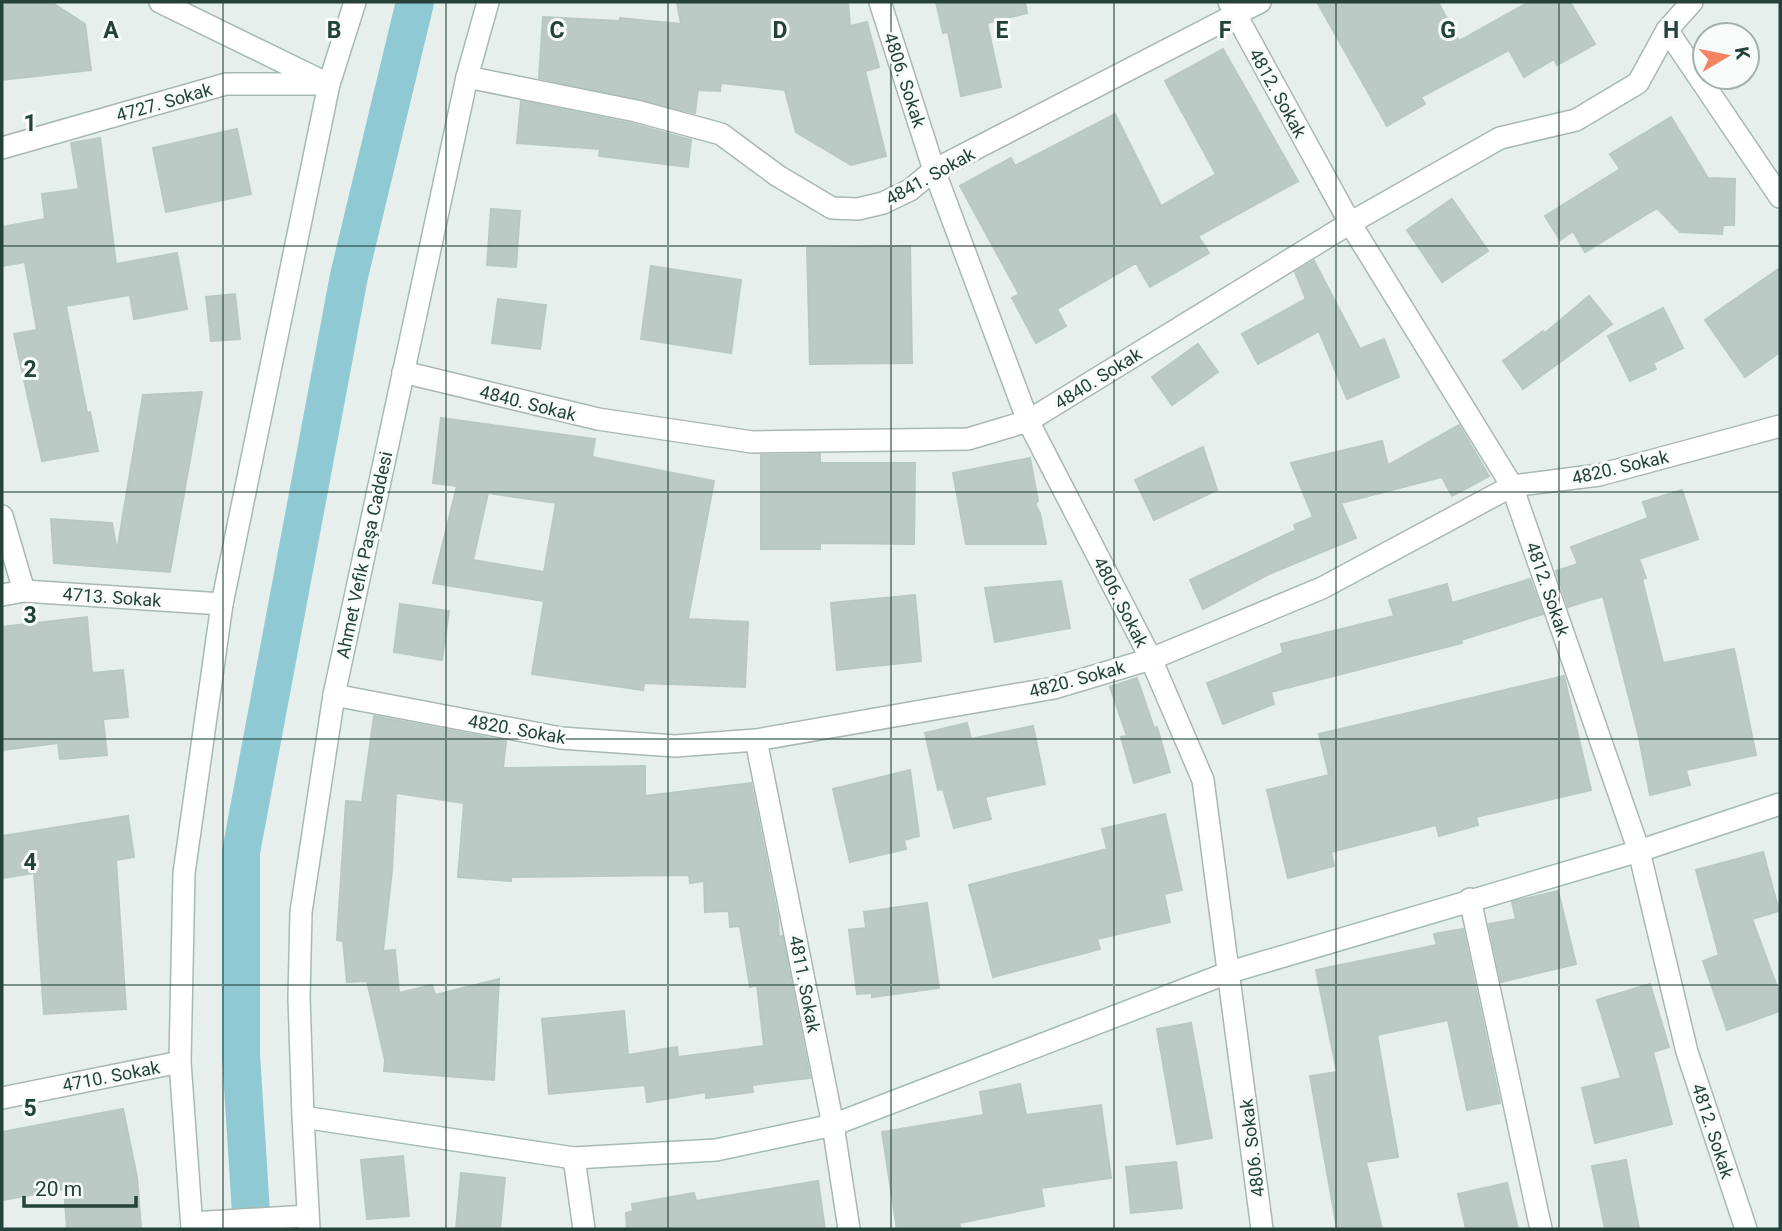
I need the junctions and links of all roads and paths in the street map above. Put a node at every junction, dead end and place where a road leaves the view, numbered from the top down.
1 (160, 2) edge
2 (355, 2) edge
3 (488, 2) edge
4 (880, 2) edge
5 (1260, 2) edge
6 (1692, 2) edge
7 (1232, 9) edge
8 (1667, 30) junction
9 (467, 77) junction
10 (329, 84) junction
11 (2, 148) edge
12 (933, 170) junction
13 (1780, 197) edge
14 (1350, 223) junction
15 (403, 372) junction
16 (1028, 421) junction
17 (1780, 426) edge
18 (1512, 486) junction
19 (2, 516) edge
20 (24, 591) junction
21 (2, 595) edge
22 (222, 604) junction
23 (1150, 659) junction
24 (334, 695) junction
25 (756, 740) junction
26 (1780, 804) edge
27 (1639, 851) junction
28 (1470, 899) junction
29 (1230, 972) junction
30 (180, 1062) junction
31 (2, 1098) edge
32 (303, 1116) junction
33 (832, 1125) junction
34 (574, 1158) junction
35 (308, 1223) edge
36 (192, 1226) edge
37 (584, 1229) edge
38 (849, 1229) edge
39 (1262, 1229) edge
40 (1541, 1229) edge
41 (1746, 1229) edge

1 - 10 street
2 - 10 street
3 - 9 street, Ahmet Vefik Paşa Caddesi
4 - 12 street, 4806. Sokak
5 - 7 street, 4841. Sokak
6 - 8 street, 4840. Sokak
7 - 12 street, 4841. Sokak
7 - 14 street, 4812. Sokak
8 - 13 street
8 - 14 street, 4840. Sokak
9 - 12 street, 4841. Sokak
9 - 15 street, Ahmet Vefik Paşa Caddesi
10 - 11 street, 4727. Sokak
10 - 22 street
12 - 16 street, 4806. Sokak
14 - 16 street, 4840. Sokak
14 - 18 street, 4812. Sokak
15 - 16 street, 4840. Sokak
15 - 24 street, Ahmet Vefik Paşa Caddesi
16 - 23 street, 4806. Sokak
17 - 18 street, 4820. Sokak
18 - 23 street, 4820. Sokak
18 - 27 street, 4812. Sokak
19 - 20 street
20 - 21 street, 4713. Sokak
20 - 22 street, 4713. Sokak
22 - 30 street
23 - 25 street, 4820. Sokak
23 - 29 street, 4806. Sokak
24 - 25 street, 4820. Sokak
24 - 32 street, Ahmet Vefik Paşa Caddesi
25 - 33 street, 4811. Sokak
26 - 27 street
27 - 28 street
27 - 41 street, 4812. Sokak
28 - 29 street
28 - 40 street
29 - 33 street
29 - 39 street, 4806. Sokak
30 - 31 street, 4710. Sokak
30 - 36 street
32 - 34 street
32 - 35 street, Ahmet Vefik Paşa Caddesi
33 - 34 street
33 - 38 street, 4811. Sokak
34 - 37 street
35 - 36 street

